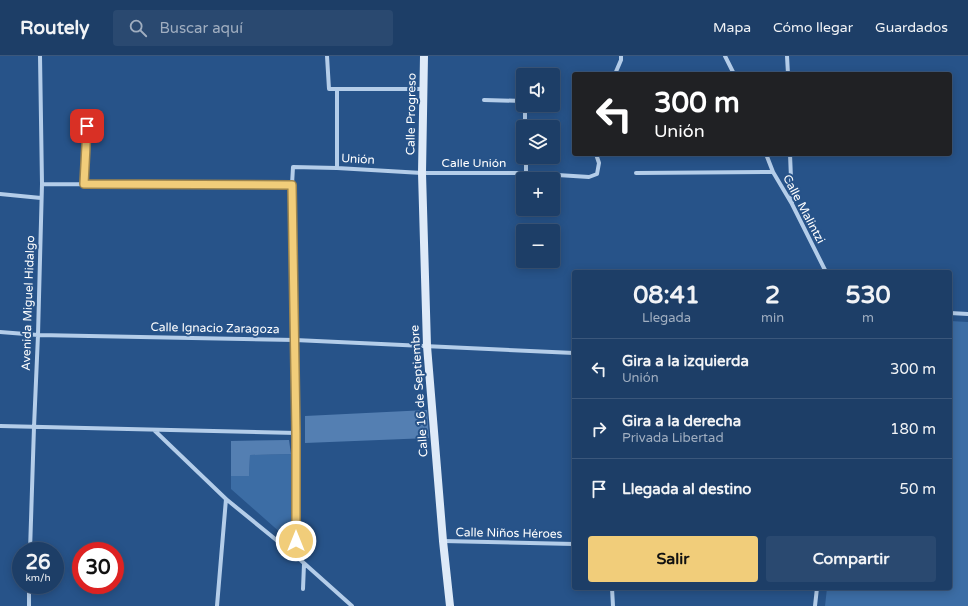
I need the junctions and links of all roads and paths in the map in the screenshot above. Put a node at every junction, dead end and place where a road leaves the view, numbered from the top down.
1 (40, 56) edge
2 (327, 56) edge
3 (424, 56) edge
4 (621, 56) edge
5 (725, 56) edge
6 (787, 56) edge
7 (616, 72) edge
8 (733, 72) edge
9 (788, 72) edge
10 (424, 89) junction
11 (336, 90) junction
12 (484, 100) dead end
13 (516, 100) edge
14 (87, 126) dead end
15 (597, 156) edge
16 (767, 156) edge
17 (790, 156) edge
18 (337, 168) junction
19 (773, 172) junction
20 (422, 173) junction
21 (516, 173) edge
22 (636, 174) dead end
23 (560, 175) edge
24 (42, 184) junction
25 (84, 184) junction
26 (292, 185) junction
27 (0, 194) edge
28 (41, 198) junction
29 (792, 204) junction
30 (825, 270) edge
31 (952, 313) edge
32 (968, 314) edge
33 (0, 332) edge
34 (38, 335) junction
35 (295, 340) junction
36 (427, 346) junction
37 (572, 354) edge
38 (0, 426) edge
39 (34, 427) junction
40 (154, 430) junction
41 (296, 433) junction
42 (226, 499) junction
43 (443, 541) junction
44 (30, 542) edge
45 (572, 544) edge
46 (296, 556) junction
47 (304, 564) junction
48 (304, 589) dead end
49 (612, 590) edge
50 (817, 590) edge
51 (29, 594) edge
52 (29, 606) edge
53 (218, 606) edge
54 (352, 606) edge
55 (450, 606) edge
56 (613, 606) edge
57 (815, 606) edge

1 - 24 street, Avenida Miguel Hidalgo
2 - 11 street
3 - 10 street, Calle Progreso
4 - 7 street
5 - 8 street
6 - 9 street
10 - 11 street
10 - 20 street, Calle Progreso
11 - 18 street
12 - 13 street
14 - 25 street
15 - 23 street, Calle Unión
16 - 19 street, Calle Malintzi
17 - 29 street
18 - 20 street, Unión
18 - 26 street, Unión
19 - 22 street
19 - 29 street, Calle Malintzi
20 - 21 street, Calle Unión
20 - 36 street, Calle 16 de Septiembre
24 - 25 street
24 - 28 street, Avenida Miguel Hidalgo
25 - 26 street
26 - 35 street
27 - 28 street
28 - 34 street, Avenida Miguel Hidalgo
29 - 30 street, Calle Malintzi
31 - 32 street
33 - 34 street, Calle Ignacio Zaragoza
34 - 35 street, Calle Ignacio Zaragoza
34 - 39 street, Avenida Miguel Hidalgo
35 - 36 street, Calle Ignacio Zaragoza
35 - 41 street
36 - 37 street, Calle Ignacio Zaragoza
36 - 43 street, Calle 16 de Septiembre
38 - 39 street
39 - 40 street
39 - 44 street, Avenida Miguel Hidalgo
40 - 41 street
40 - 42 street
41 - 46 street
42 - 46 street
42 - 53 street
43 - 45 street, Calle Niños Héroes
43 - 55 street, Calle 16 de Septiembre
46 - 47 street
47 - 48 street
47 - 54 street
49 - 56 street
50 - 57 street
51 - 52 street

